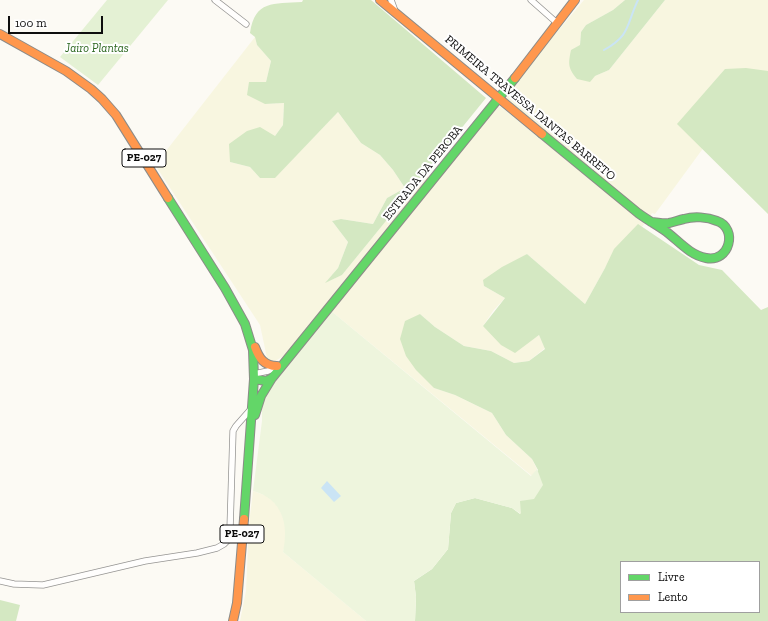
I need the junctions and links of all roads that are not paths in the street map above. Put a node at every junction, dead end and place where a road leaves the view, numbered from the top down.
1 (215, 0) edge
2 (380, 0) edge
3 (391, 0) edge
4 (531, 0) edge
5 (575, 0) edge
6 (395, 12) junction
7 (556, 23) junction
8 (246, 24) dead end
9 (0, 34) edge
10 (499, 98) junction
11 (651, 222) junction
12 (245, 324) junction
13 (288, 359) junction
14 (277, 366) junction
15 (254, 376) junction
16 (272, 378) junction
17 (252, 409) junction
18 (250, 446) junction
19 (0, 582) edge
20 (232, 621) edge

1 - 8 street
2 - 6 street, PRIMEIRA TRAVESSA DANTAS BARRETO
3 - 6 street
4 - 7 street
5 - 7 street, ESTRADA DA PEROBA
6 - 10 street, PRIMEIRA TRAVESSA DANTAS BARRETO
7 - 10 street, ESTRADA DA PEROBA
9 - 12 street, PE-027
10 - 11 street, PRIMEIRA TRAVESSA DANTAS BARRETO
10 - 13 street, ESTRADA DA PEROBA
11 - 11 street, PRIMEIRA TRAVESSA DANTAS BARRETO
12 - 14 street
12 - 15 street, PE-027
13 - 14 street
13 - 16 street, ESTRADA DA PEROBA
14 - 15 street
15 - 16 street
15 - 17 street, PE-027
16 - 18 street, ESTRADA DA PEROBA
17 - 18 street, PE-027
17 - 19 street
18 - 20 street, PE-027

